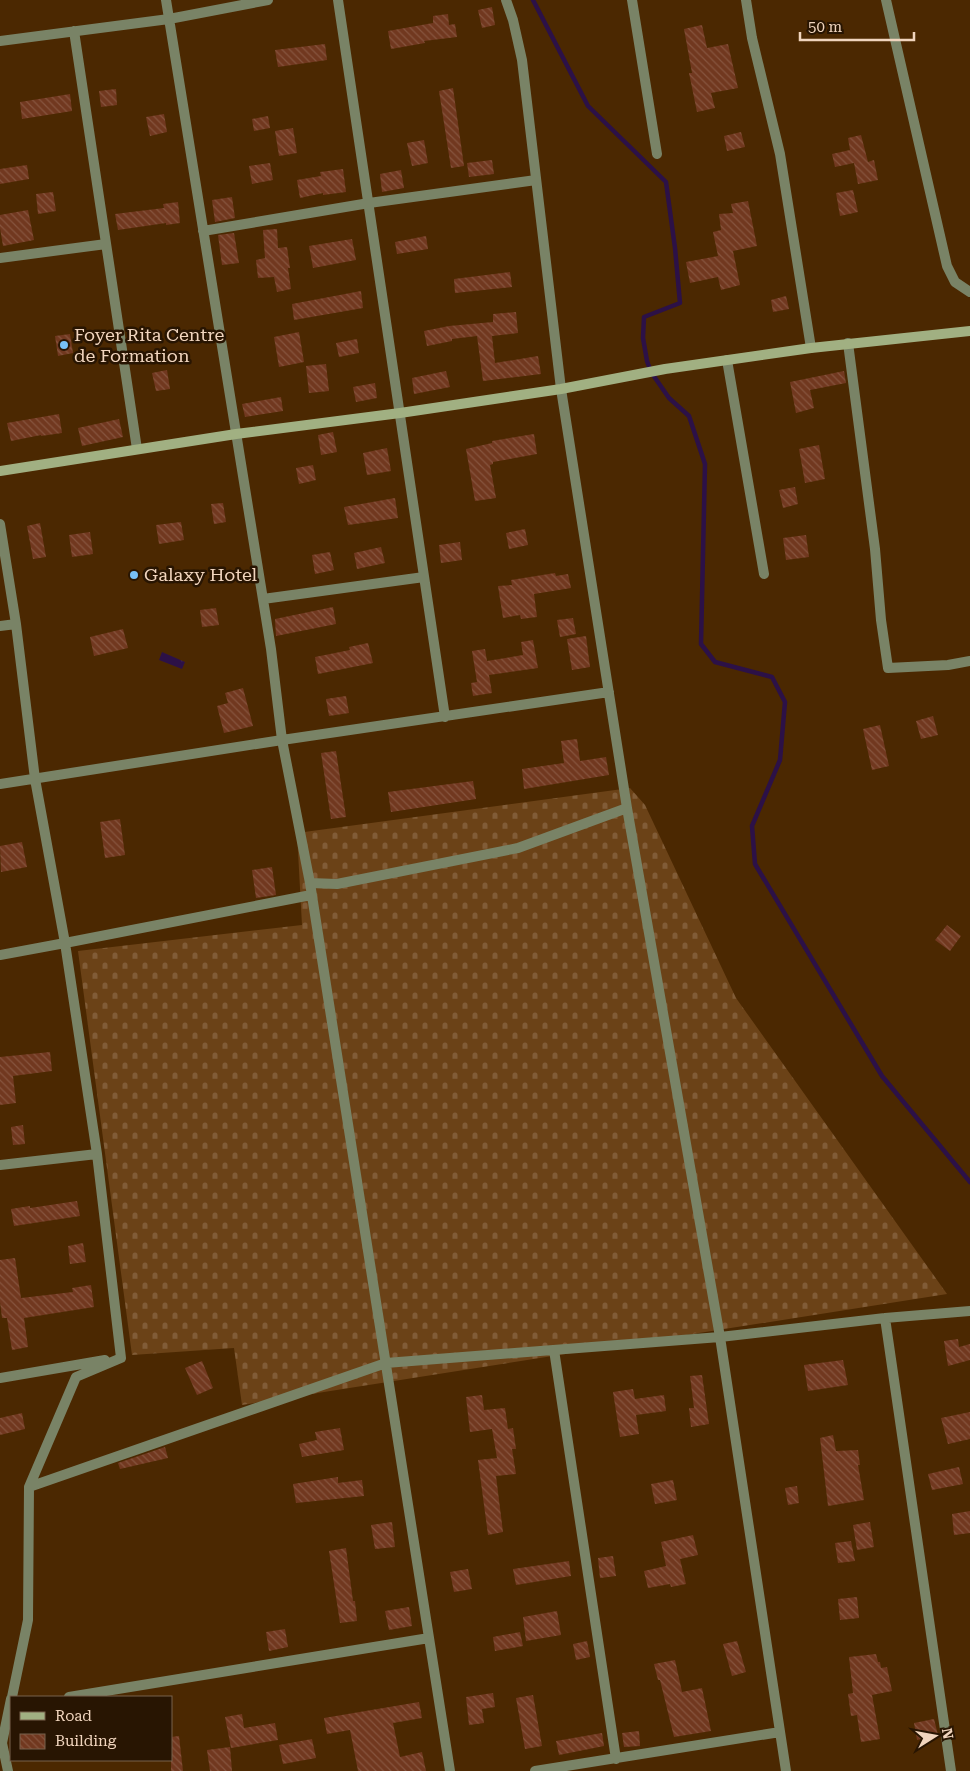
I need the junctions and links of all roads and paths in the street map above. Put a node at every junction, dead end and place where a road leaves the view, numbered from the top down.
1 (166, 0) edge
2 (268, 0) edge
3 (338, 0) edge
4 (506, 0) edge
5 (632, 0) edge
6 (746, 0) edge
7 (886, 0) edge
8 (169, 19) junction
9 (74, 31) junction
10 (0, 41) edge
11 (657, 154) dead end
12 (536, 180) junction
13 (369, 204) junction
14 (203, 231) junction
15 (106, 244) junction
16 (0, 258) edge
17 (970, 292) edge
18 (970, 331) edge
19 (848, 343) junction
20 (811, 348) junction
21 (727, 360) junction
22 (561, 390) junction
23 (400, 414) junction
24 (236, 434) junction
25 (137, 450) junction
26 (0, 471) edge
27 (0, 524) edge
28 (764, 574) dead end
29 (424, 577) junction
30 (263, 599) junction
31 (16, 624) junction
32 (0, 626) edge
33 (970, 661) edge
34 (609, 692) junction
35 (445, 717) junction
36 (282, 740) junction
37 (35, 779) junction
38 (0, 784) edge
39 (627, 808) junction
40 (310, 883) junction
41 (311, 895) junction
42 (65, 943) junction
43 (0, 955) edge
44 (97, 1154) junction
45 (0, 1165) edge
46 (970, 1311) edge
47 (885, 1318) junction
48 (720, 1337) junction
49 (554, 1350) junction
50 (121, 1358) junction
51 (386, 1363) junction
52 (0, 1378) edge
53 (29, 1487) junction
54 (429, 1638) junction
55 (12, 1696) edge
56 (75, 1696) edge
57 (10, 1707) edge
58 (780, 1732) junction
59 (616, 1759) junction
60 (8, 1771) edge
61 (450, 1771) edge
62 (535, 1771) edge
63 (786, 1771) edge
64 (951, 1771) edge

1 - 8 street
2 - 8 street
3 - 13 street
4 - 12 street
5 - 11 street
6 - 20 street
7 - 17 street
8 - 9 street
8 - 14 street
9 - 10 street
9 - 15 street
12 - 13 street
12 - 22 street
13 - 14 street
13 - 23 street
14 - 24 street
15 - 16 street
15 - 25 street
18 - 19 main road
19 - 20 main road
19 - 33 street
20 - 21 main road
21 - 22 main road
21 - 28 street
22 - 23 main road
22 - 34 street
23 - 24 main road
23 - 29 street
24 - 25 main road
24 - 30 street
25 - 26 main road
27 - 31 street
29 - 30 street
29 - 35 street
30 - 36 street
31 - 32 street
31 - 37 street
34 - 35 street
34 - 39 street
35 - 36 street
36 - 37 street
36 - 40 street
37 - 38 street
37 - 42 street
39 - 40 street
39 - 48 street
40 - 41 street
41 - 42 street
41 - 51 street
42 - 43 street
42 - 44 street
44 - 45 street
44 - 50 street
46 - 47 street
47 - 48 street
47 - 64 street
48 - 49 street
48 - 58 street
49 - 51 street
49 - 59 street
50 - 52 street
50 - 53 street
51 - 53 street
51 - 54 street
53 - 55 street
54 - 56 street
54 - 61 street
57 - 60 street
58 - 59 street
58 - 63 street
59 - 62 street

